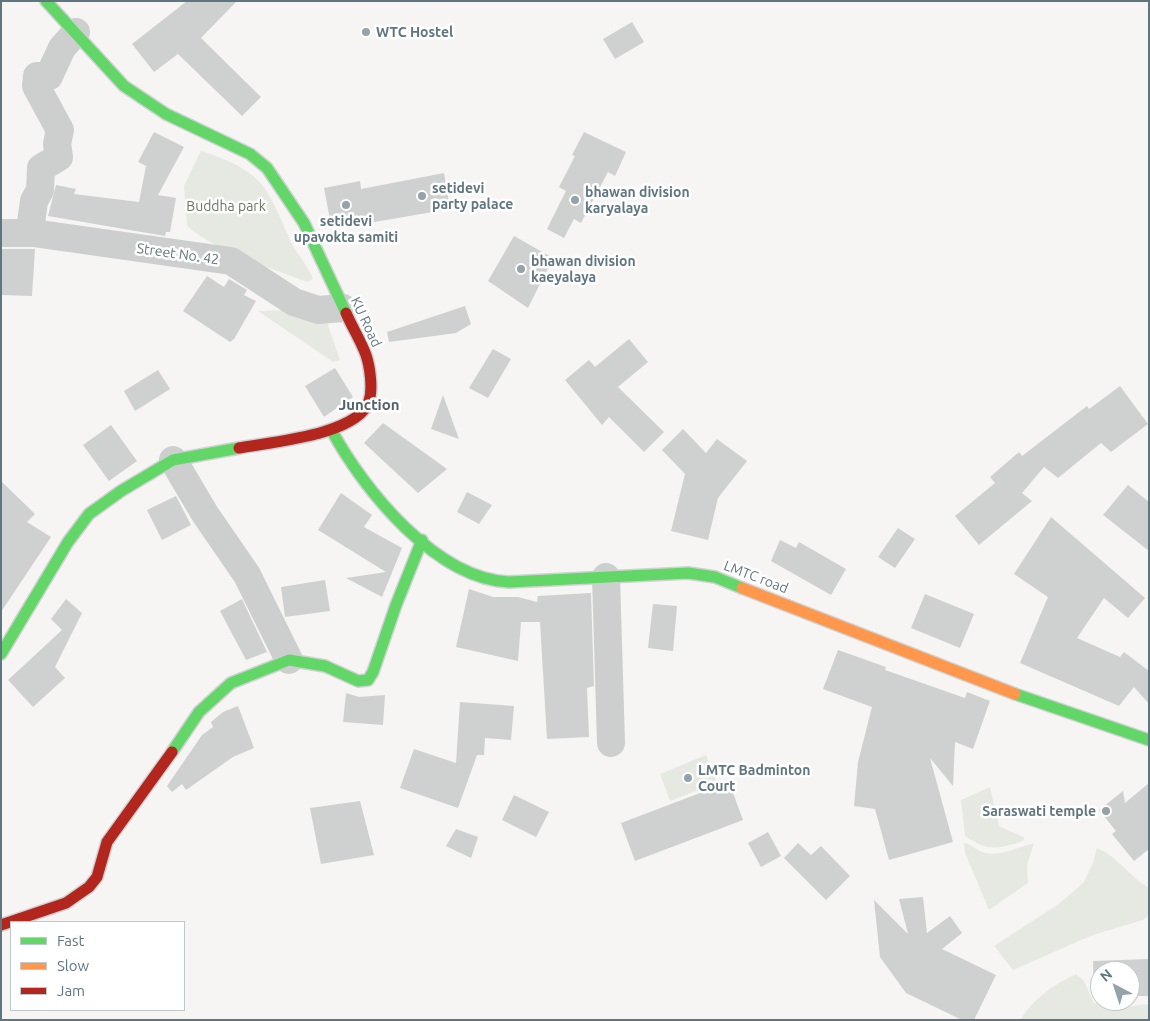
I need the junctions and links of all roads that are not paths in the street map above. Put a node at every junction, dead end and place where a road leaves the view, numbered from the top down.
1 (46, 1) edge
2 (76, 32) junction
3 (1, 233) edge
4 (32, 233) junction
5 (343, 308) junction
6 (332, 431) junction
7 (172, 460) junction
8 (422, 540) junction
9 (606, 577) junction
10 (1, 654) edge
11 (289, 660) junction
12 (1149, 740) edge
13 (611, 743) dead end
14 (13, 921) edge

1 - 2 street, KU Road
2 - 4 street
2 - 5 street, KU Road
3 - 4 street, Street No. 42
4 - 5 street, Street No. 42
5 - 6 street, KU Road
6 - 7 street, KU Road
6 - 8 street, LMTC road
7 - 10 street, KU Road
7 - 11 street
8 - 9 street, LMTC road
8 - 11 street
9 - 12 street, LMTC road
9 - 13 street
11 - 14 street

